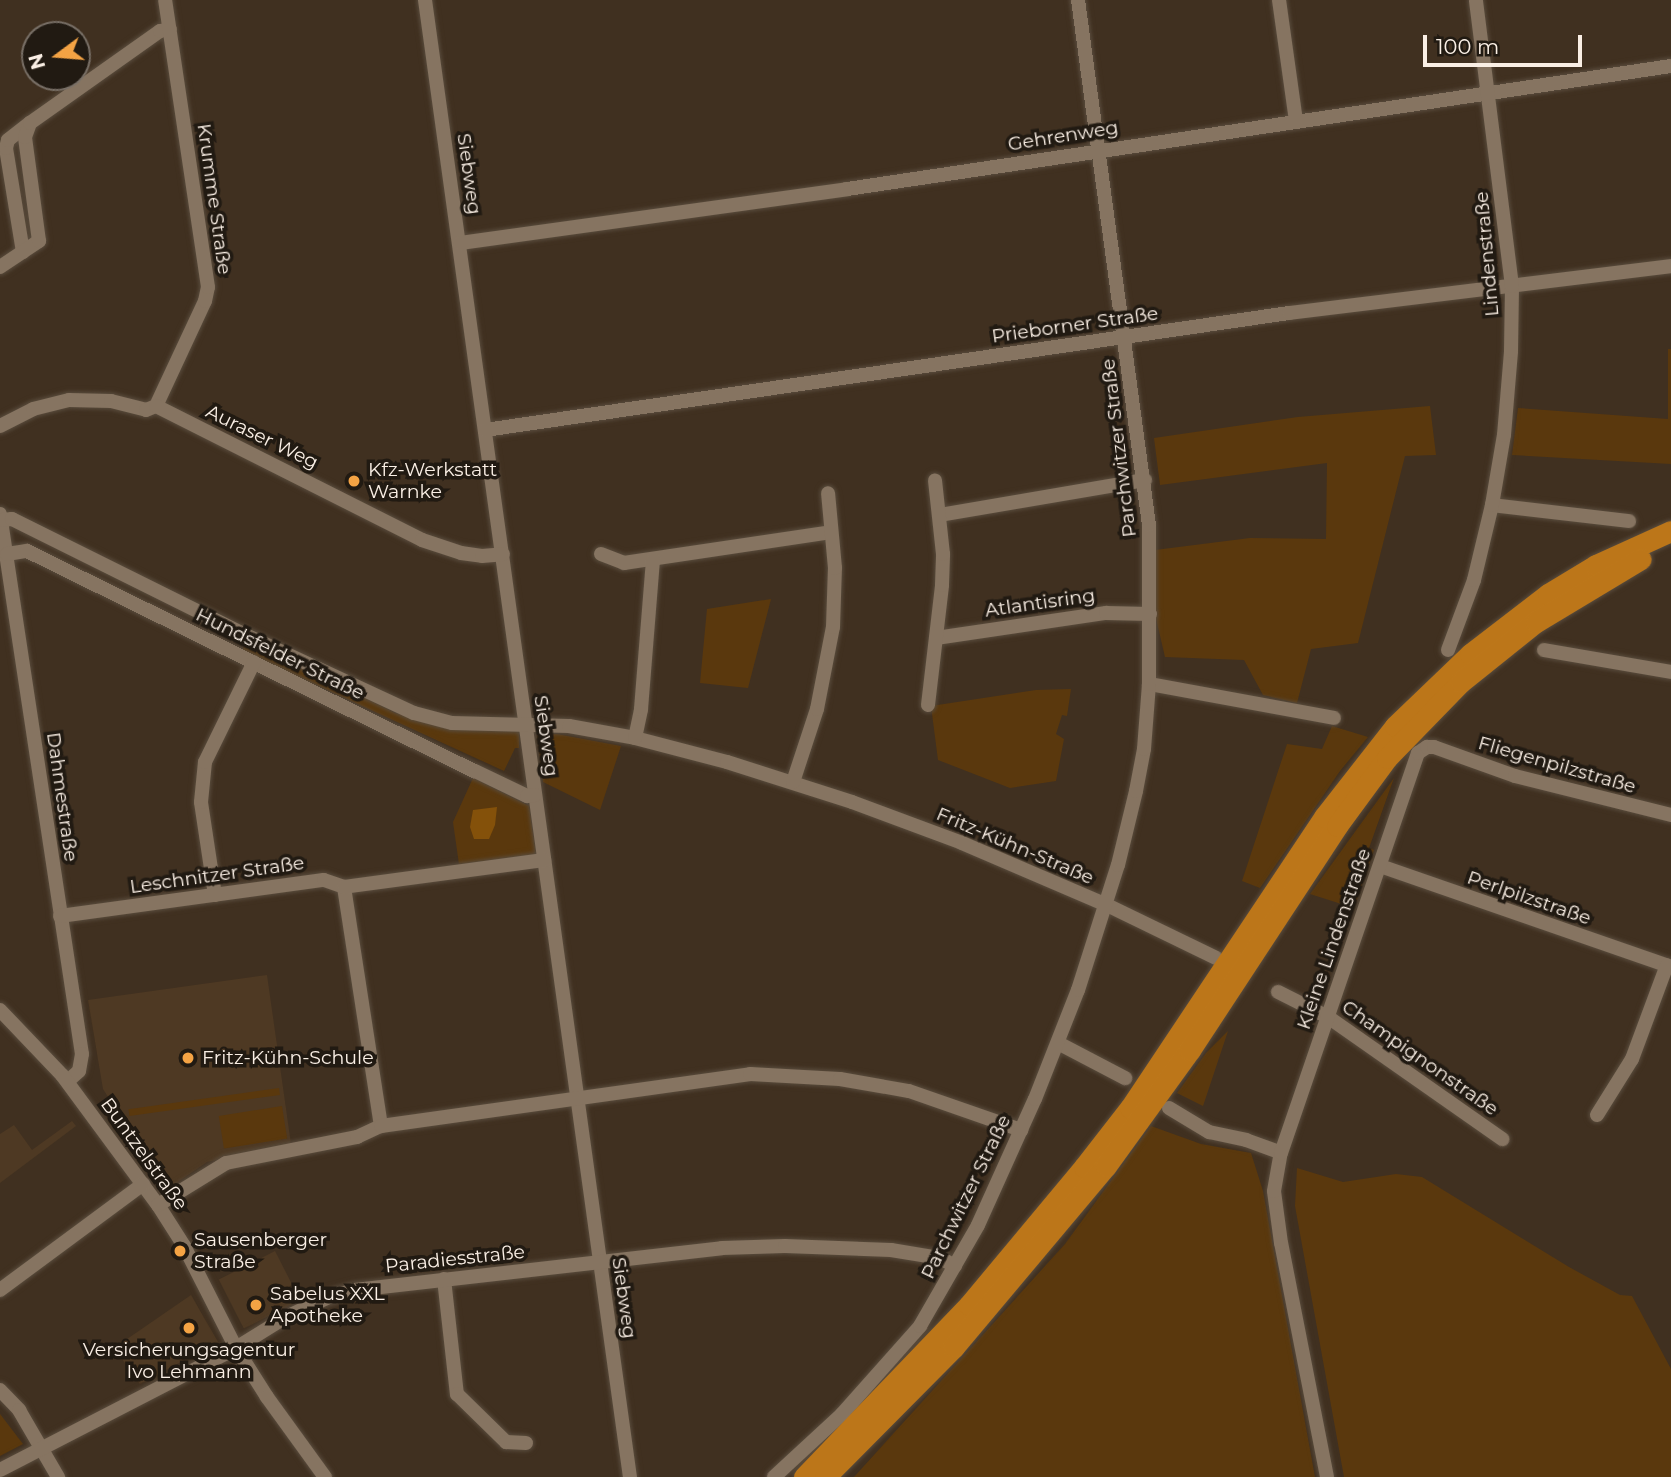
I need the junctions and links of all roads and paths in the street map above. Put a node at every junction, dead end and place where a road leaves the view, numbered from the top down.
1 (166, 0) edge
2 (425, 0) edge
3 (1078, 0) edge
4 (1279, 0) edge
5 (1476, 0) edge
6 (170, 29) junction
7 (1671, 66) edge
8 (1488, 93) junction
9 (1296, 121) junction
10 (1100, 150) junction
11 (460, 243) junction
12 (1671, 266) edge
13 (0, 267) edge
14 (1512, 286) junction
15 (1126, 337) junction
16 (156, 406) junction
17 (0, 426) edge
18 (485, 430) junction
19 (935, 480) dead end
20 (1145, 480) junction
21 (828, 494) dead end
22 (1492, 505) junction
23 (940, 516) junction
24 (1, 517) edge
25 (1629, 521) dead end
26 (1671, 531) edge
27 (831, 532) junction
28 (1671, 544) edge
29 (7, 554) junction
30 (503, 554) junction
31 (601, 554) dead end
32 (653, 559) junction
33 (16, 610) junction
34 (0, 614) edge
35 (1150, 614) junction
36 (936, 638) junction
37 (1448, 650) dead end
38 (1544, 650) dead end
39 (254, 662) junction
40 (1671, 672) edge
41 (1149, 684) junction
42 (928, 705) dead end
43 (1334, 718) dead end
44 (525, 725) junction
45 (635, 738) junction
46 (1434, 747) joint
47 (793, 782) junction
48 (535, 796) junction
49 (1671, 816) edge
50 (544, 860) junction
51 (1380, 866) junction
52 (344, 887) junction
53 (215, 895) junction
54 (1107, 905) junction
55 (60, 916) junction
56 (1216, 958) dead end
57 (1669, 966) edge
58 (1279, 992) dead end
59 (0, 1010) edge
60 (1328, 1017) junction
61 (1058, 1043) junction
62 (1125, 1078) dead end
63 (68, 1081) junction
64 (577, 1098) junction
65 (1169, 1108) dead end
66 (1597, 1115) dead end
67 (381, 1126) junction
68 (1021, 1130) junction
69 (1502, 1139) dead end
70 (1281, 1153) junction
71 (143, 1184) junction
72 (158, 1205) junction
73 (600, 1261) junction
74 (956, 1266) junction
75 (444, 1279) junction
76 (0, 1290) edge
77 (236, 1348) junction
78 (0, 1390) edge
79 (526, 1443) dead end
80 (42, 1448) junction
81 (0, 1470) edge
82 (58, 1477) edge
83 (325, 1477) edge
84 (630, 1477) edge
85 (774, 1477) edge
86 (804, 1477) edge
87 (825, 1477) edge
88 (1327, 1477) edge

1 - 6 street, Krumme Straße
2 - 11 street, Siebweg
3 - 10 street, Parchwitzer Straße
4 - 9 street
5 - 8 street, Lindenstraße
6 - 13 street
6 - 16 street, Krumme Straße
7 - 8 street, Gehrenweg
8 - 9 street, Gehrenweg
8 - 14 street, Lindenstraße
9 - 10 street, Gehrenweg
10 - 11 street, Gehrenweg
10 - 15 street, Parchwitzer Straße
11 - 18 street, Siebweg
12 - 14 street, Prieborner Straße
14 - 15 street, Prieborner Straße
14 - 22 street, Lindenstraße
15 - 18 street, Prieborner Straße
15 - 20 street, Parchwitzer Straße
16 - 17 street, Auraser Weg
16 - 30 street, Auraser Weg
18 - 30 street, Siebweg
19 - 23 street
20 - 23 street
20 - 35 street, Parchwitzer Straße
21 - 27 street
22 - 25 street
22 - 37 street, Lindenstraße
23 - 36 street
24 - 29 street, Dahmestraße
24 - 44 street, Hundsfelder Straße
26 - 86 highway
27 - 32 street
27 - 47 street
28 - 87 highway
29 - 33 street, Dahmestraße
29 - 39 street, Hundsfelder Straße
30 - 44 street, Siebweg
31 - 32 street
32 - 45 street
33 - 34 street
33 - 55 street, Dahmestraße
35 - 36 street, Atlantisring
35 - 41 street, Parchwitzer Straße
36 - 42 street
38 - 40 street
39 - 48 street, Hundsfelder Straße
39 - 53 street
41 - 43 street
41 - 54 street, Parchwitzer Straße
44 - 45 street, Fritz-Kühn-Straße
44 - 48 street, Siebweg
45 - 47 street, Fritz-Kühn-Straße
46 - 49 street, Fliegenpilzstraße
46 - 51 street, Kleine Lindenstraße
47 - 54 street, Fritz-Kühn-Straße
48 - 50 street, Siebweg
50 - 52 street, Leschnitzer Straße
50 - 64 street, Siebweg
51 - 57 street, Perlpilzstraße
51 - 60 street, Kleine Lindenstraße
52 - 53 street, Leschnitzer Straße
52 - 67 street
53 - 55 street, Leschnitzer Straße
54 - 56 street, Fritz-Kühn-Straße
54 - 61 street, Parchwitzer Straße
55 - 63 street, Dahmestraße
57 - 66 street, Perlpilzstraße
58 - 60 street, Champignonstraße
59 - 63 street, Buntzelstraße
60 - 69 street, Champignonstraße
60 - 70 street, Kleine Lindenstraße
61 - 62 street
61 - 68 street, Parchwitzer Straße
63 - 71 street, Buntzelstraße
64 - 67 street
64 - 68 street
64 - 73 street, Siebweg
65 - 70 street
67 - 72 street
68 - 74 street, Parchwitzer Straße
70 - 88 street, Kleine Lindenstraße
71 - 72 street, Buntzelstraße
71 - 76 street
72 - 77 street, Buntzelstraße
73 - 74 street, Paradiesstraße
73 - 75 street, Paradiesstraße
73 - 84 street, Siebweg
74 - 85 street, Parchwitzer Straße
75 - 77 street, Paradiesstraße
75 - 79 street
77 - 80 street, Paradiesstraße
77 - 83 street, Buntzelstraße
78 - 80 street
80 - 81 street, Paradiesstraße
80 - 82 street

